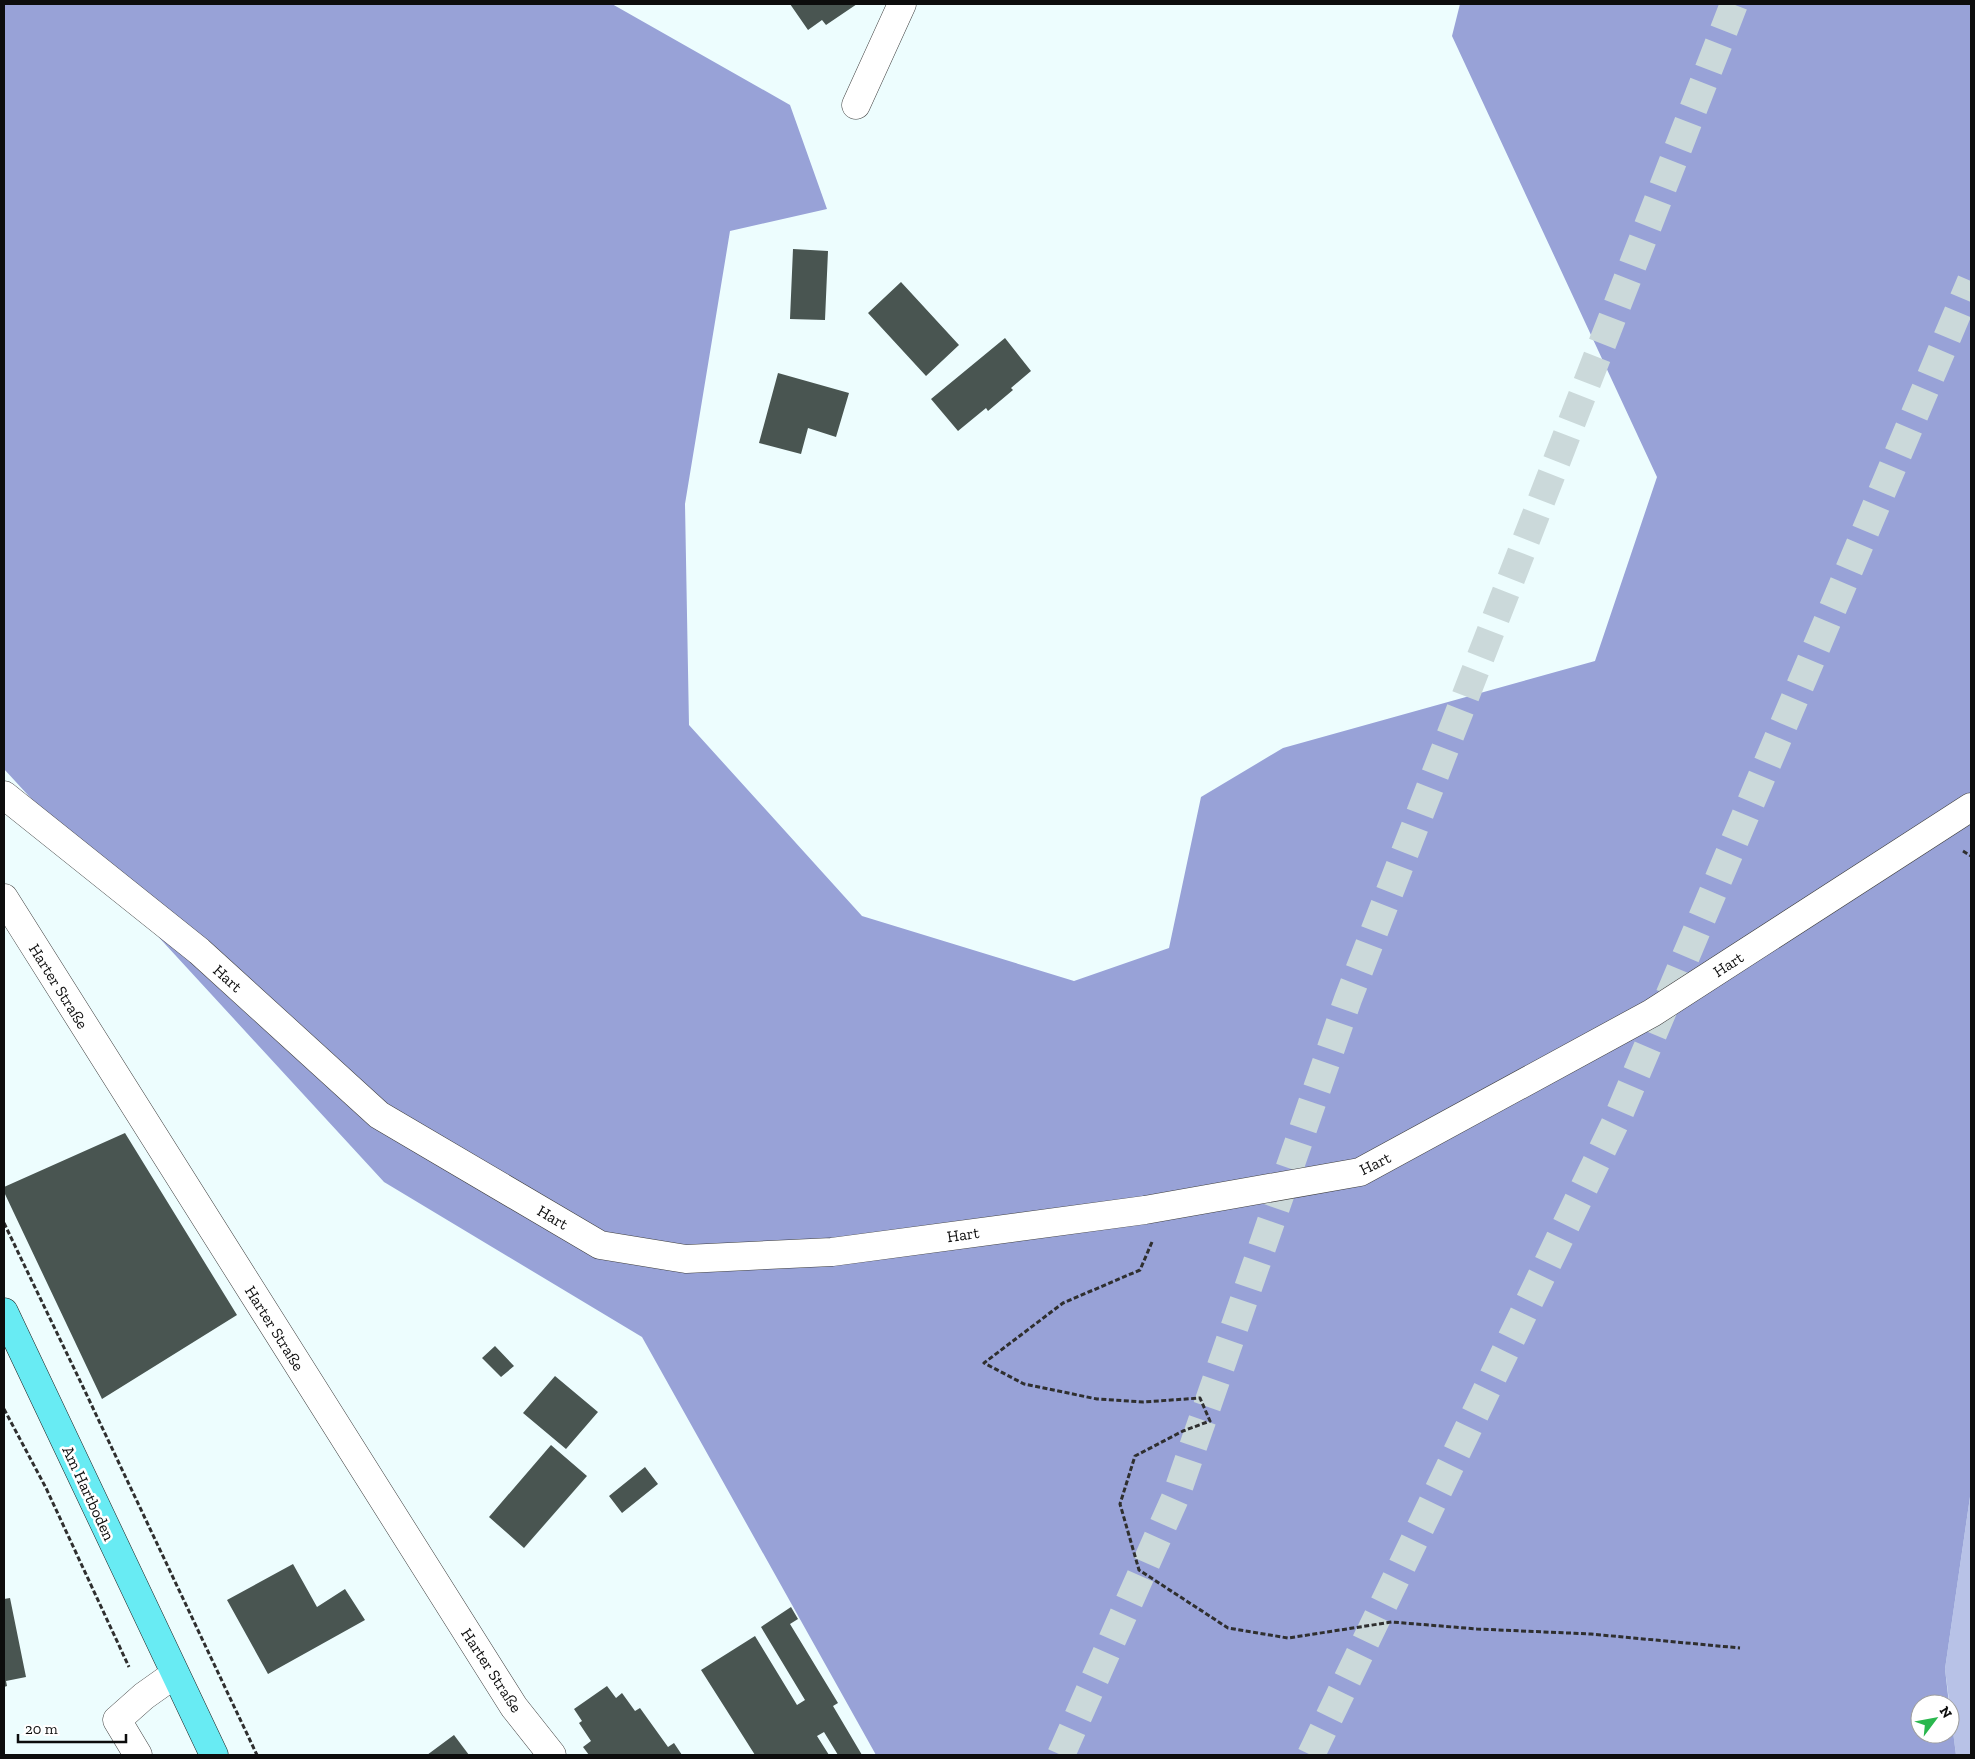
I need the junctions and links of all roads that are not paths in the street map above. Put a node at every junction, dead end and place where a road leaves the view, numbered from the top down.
1 (902, 4) edge
2 (856, 105) dead end
3 (4, 795) edge
4 (1971, 807) edge
5 (4, 898) edge
6 (4, 1312) edge
7 (175, 1674) junction
8 (138, 1755) edge
9 (214, 1755) edge
10 (552, 1755) edge

1 - 2 street
3 - 4 street, Hart
5 - 10 street, Harter Straße
6 - 7 main road, Am Hartboden
7 - 8 street
7 - 9 main road, Am Hartboden

